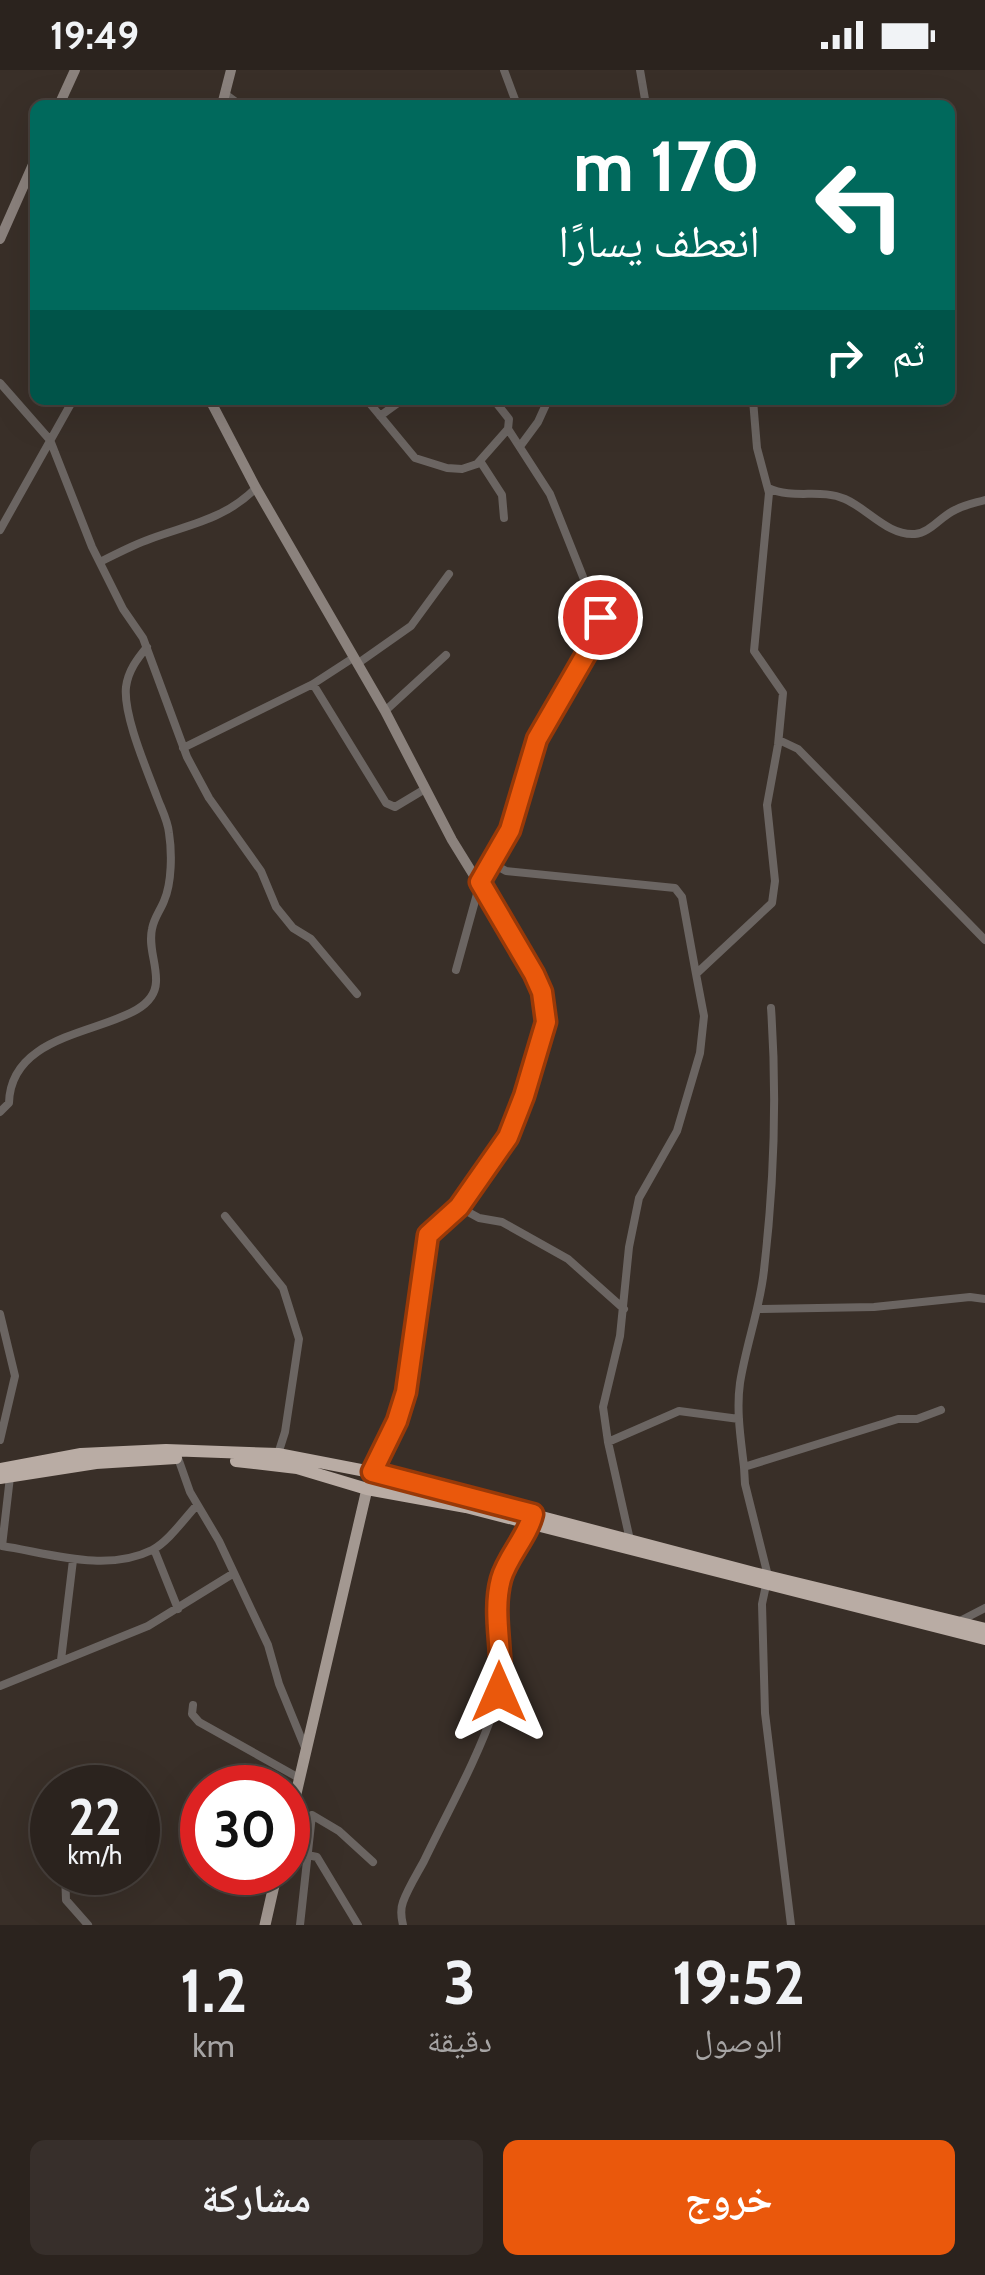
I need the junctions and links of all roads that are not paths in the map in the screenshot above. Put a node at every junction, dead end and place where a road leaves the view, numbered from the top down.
1 (75, 70) edge
2 (231, 70) edge
3 (504, 70) edge
4 (640, 70) edge
5 (224, 99) edge
6 (61, 100) edge
7 (515, 100) edge
8 (645, 100) edge
9 (30, 171) edge
10 (0, 238) edge
11 (0, 383) edge
12 (70, 405) edge
13 (213, 405) edge
14 (371, 405) edge
15 (395, 405) edge
16 (498, 405) edge
17 (546, 405) edge
18 (754, 405) edge
19 (380, 416) junction
20 (508, 429) junction
21 (50, 440) junction
22 (521, 445) junction
23 (480, 462) junction
24 (256, 488) junction
25 (768, 488) junction
26 (985, 500) edge
27 (504, 518) dead end
28 (0, 530) edge
29 (100, 562) junction
30 (449, 574) dead end
31 (147, 647) junction
32 (446, 655) dead end
33 (355, 661) junction
34 (313, 684) junction
35 (385, 712) junction
36 (779, 740) junction
37 (183, 748) junction
38 (425, 788) junction
39 (490, 862) junction
40 (480, 882) junction
41 (985, 940) edge
42 (456, 970) dead end
43 (696, 974) junction
44 (357, 994) dead end
45 (771, 1008) dead end
46 (0, 1112) edge
47 (459, 1207) junction
48 (224, 1216) dead end
49 (985, 1300) edge
50 (624, 1309) junction
51 (758, 1309) junction
52 (0, 1314) edge
53 (941, 1410) dead end
54 (739, 1419) junction
55 (0, 1440) edge
56 (608, 1442) junction
57 (278, 1454) junction
58 (178, 1458) junction
59 (298, 1464) junction
60 (744, 1468) junction
61 (353, 1469) junction
62 (5, 1472) edge
63 (372, 1472) junction
64 (350, 1484) junction
65 (392, 1486) junction
66 (367, 1489) junction
67 (197, 1505) junction
68 (532, 1519) junction
69 (630, 1540) junction
70 (154, 1549) junction
71 (1, 1550) edge
72 (73, 1560) junction
73 (234, 1573) junction
74 (767, 1581) junction
75 (985, 1608) edge
76 (178, 1609) junction
77 (956, 1627) junction
78 (985, 1629) edge
79 (985, 1639) edge
80 (62, 1660) junction
81 (0, 1686) edge
82 (193, 1705) dead end
83 (306, 1750) junction
84 (276, 1765) edge
85 (302, 1765) edge
86 (312, 1814) joint
87 (310, 1827) edge
88 (310, 1855) edge
89 (373, 1862) dead end
90 (66, 1895) edge
91 (272, 1895) edge
92 (302, 1895) edge
93 (88, 1925) edge
94 (265, 1925) edge
95 (300, 1925) edge
96 (358, 1925) edge
97 (403, 1925) edge
98 (790, 1925) edge

1 - 6 street
2 - 5 street
3 - 7 street
4 - 8 street
9 - 10 street
11 - 21 street
12 - 21 street
13 - 24 street
14 - 19 street
15 - 19 street
16 - 20 street
17 - 22 street
18 - 25 street
19 - 23 street
20 - 22 street
20 - 23 street
21 - 28 street
21 - 29 street
22 - 39 street
23 - 27 street
24 - 29 street
24 - 33 street
25 - 26 street
25 - 36 street
29 - 31 street
30 - 33 street
31 - 37 street
31 - 46 street
32 - 35 street
33 - 34 street
33 - 35 street
34 - 37 street
34 - 38 street
35 - 38 street
36 - 41 street
36 - 43 street
37 - 44 street
38 - 40 street
39 - 40 street
39 - 43 street
40 - 42 street
40 - 47 street
43 - 50 street
45 - 51 street
47 - 50 street
47 - 63 street
48 - 57 street
49 - 51 street
50 - 56 street
51 - 54 street
52 - 55 street
53 - 60 street
54 - 56 street
54 - 60 street
56 - 69 street
57 - 59 highway
57 - 62 highway
58 - 59 highway
58 - 62 highway
58 - 67 street
59 - 61 highway
59 - 64 highway
60 - 74 street
61 - 63 highway
61 - 64 highway
62 - 71 street
63 - 65 highway
64 - 66 highway
65 - 66 highway
65 - 68 highway
66 - 83 main road
67 - 70 street
67 - 73 street
68 - 69 highway
68 - 74 highway
68 - 97 street
69 - 74 highway
70 - 72 street
70 - 76 street
71 - 72 street
72 - 80 street
73 - 76 street
73 - 83 street
74 - 77 highway
74 - 98 street
75 - 77 street
76 - 80 street
77 - 78 highway
77 - 79 highway
80 - 81 street
82 - 84 street
83 - 85 main road
86 - 87 street
86 - 89 street
88 - 96 street
90 - 93 street
91 - 94 main road
92 - 95 street

